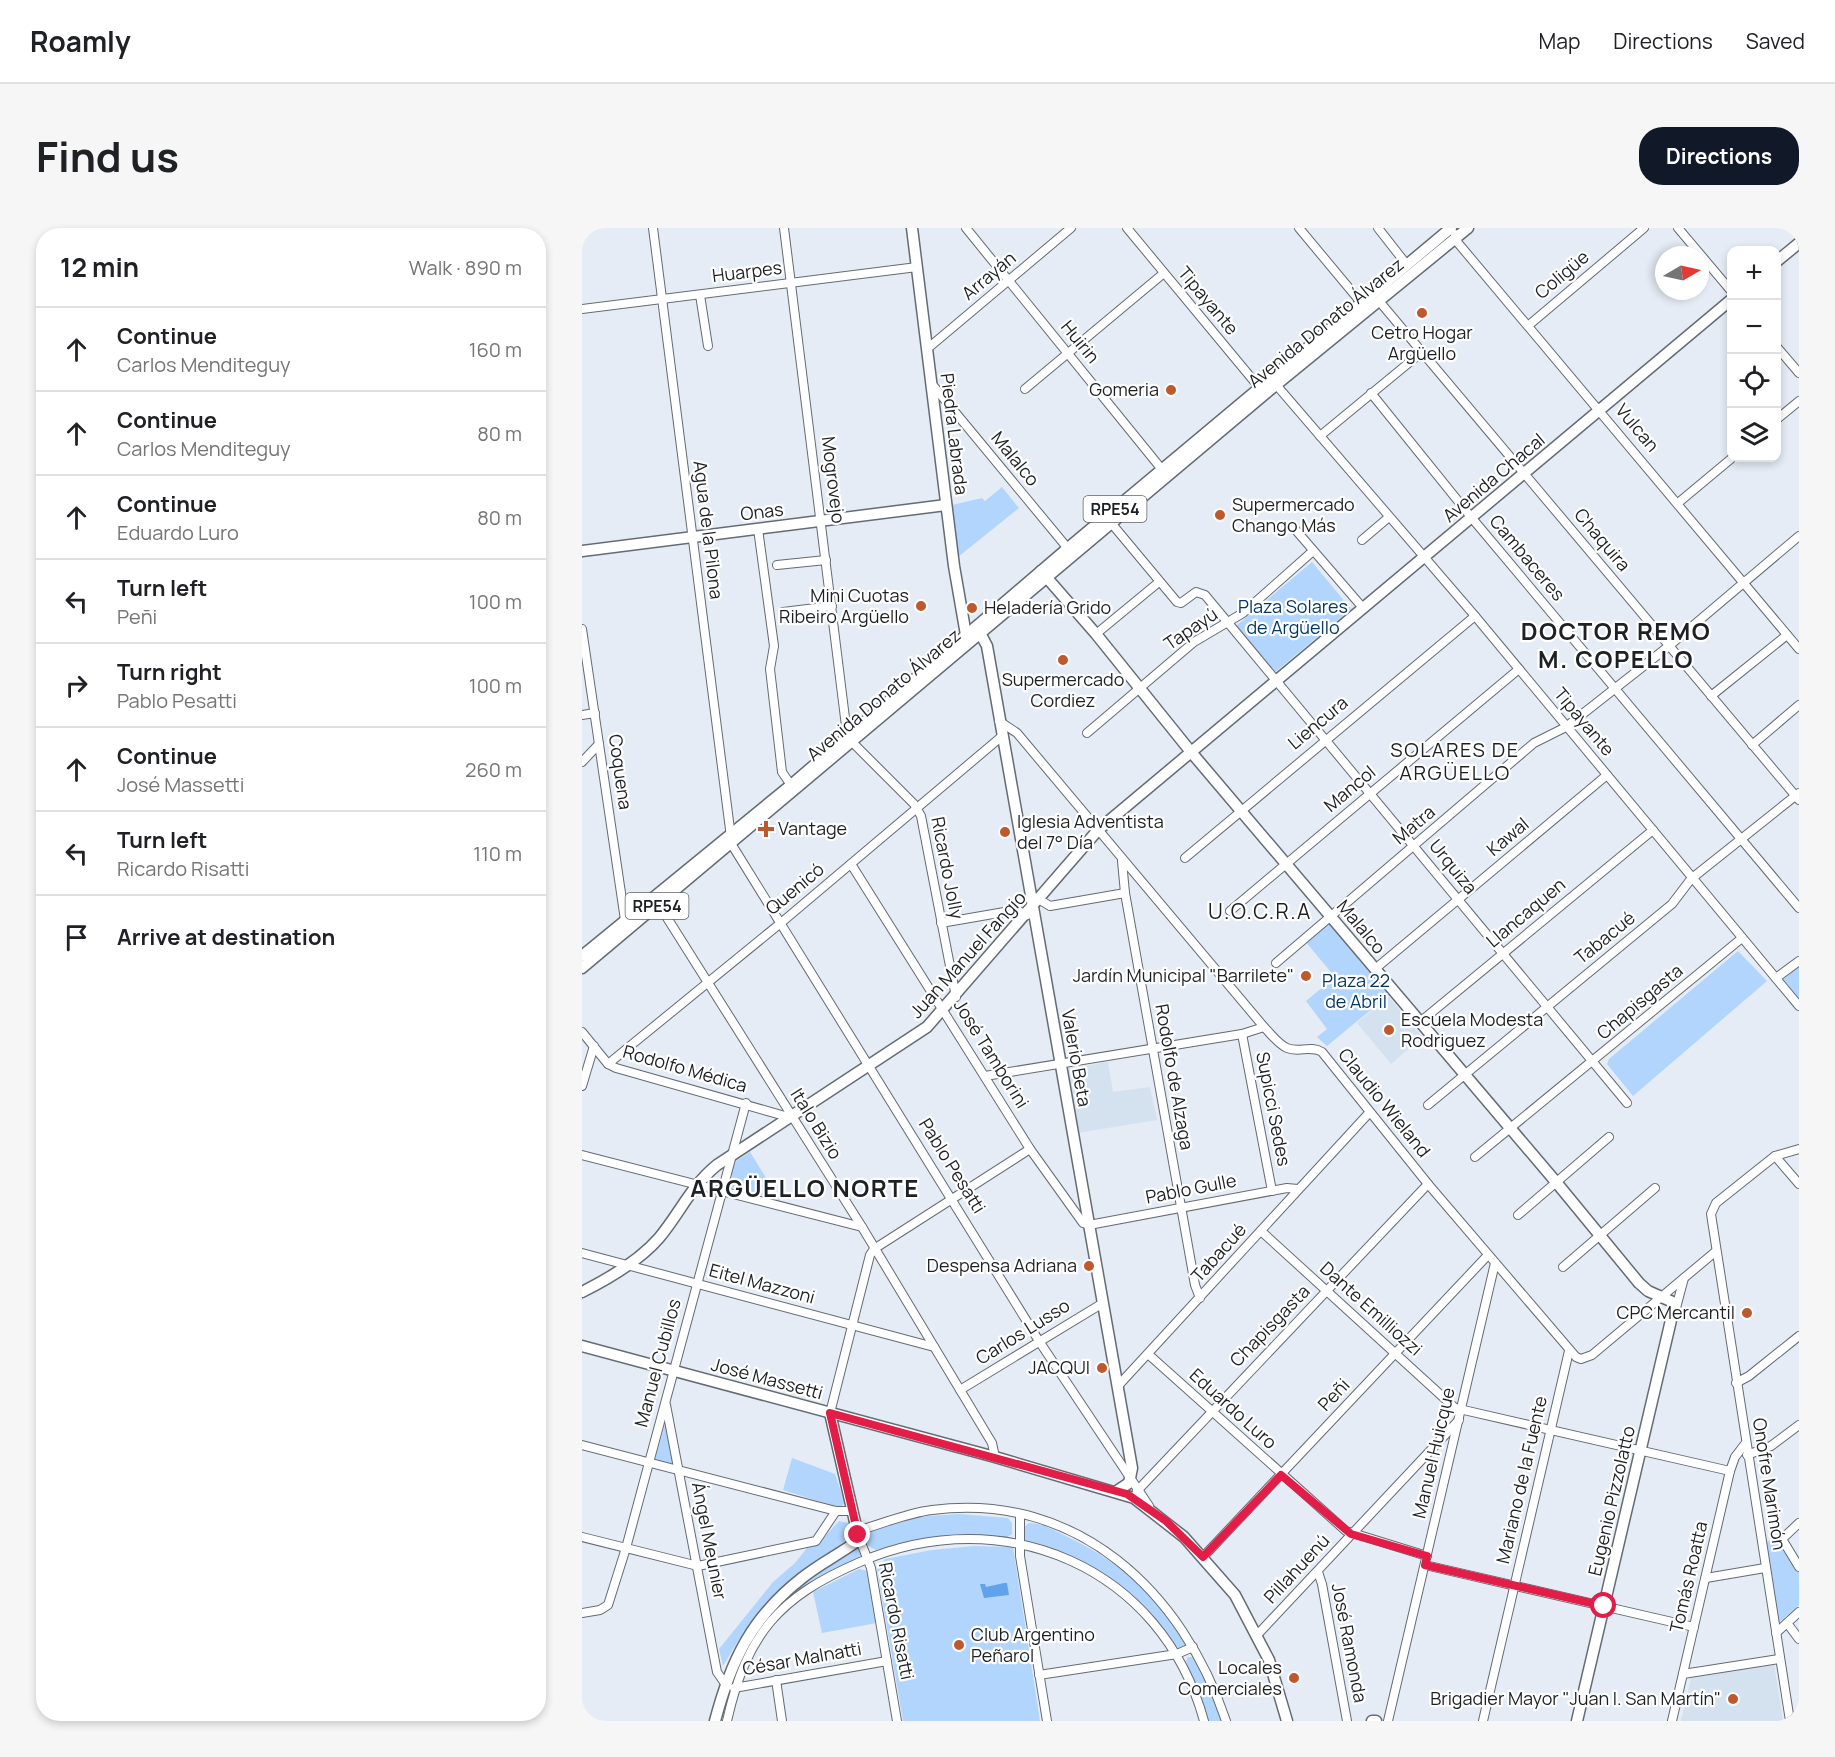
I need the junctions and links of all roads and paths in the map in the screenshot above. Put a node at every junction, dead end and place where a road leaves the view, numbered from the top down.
1 (653, 228) edge
2 (784, 228) edge
3 (912, 228) edge
4 (966, 228) edge
5 (1071, 228) edge
6 (1127, 228) edge
7 (1299, 228) edge
8 (1378, 228) edge
9 (1468, 228) edge
10 (1644, 228) edge
11 (1678, 228) edge
12 (1454, 232) edge
13 (1799, 243) edge
14 (1781, 258) edge
15 (1407, 265) junction
16 (917, 267) junction
17 (1164, 273) junction
18 (1009, 280) junction
19 (791, 283) junction
20 (1727, 287) edge
21 (700, 295) junction
22 (662, 300) junction
23 (1379, 301) junction
24 (1727, 303) edge
25 (1365, 307) junction
26 (582, 309) edge
27 (1529, 325) junction
28 (708, 346) dead end
29 (927, 349) junction
30 (1422, 352) junction
31 (1781, 352) edge
32 (1068, 353) junction
33 (1799, 373) edge
34 (1274, 381) junction
35 (931, 382) junction
36 (1025, 389) dead end
37 (1262, 391) junction
38 (1371, 393) junction
39 (1799, 401) edge
40 (1600, 411) junction
41 (1781, 416) edge
42 (1320, 436) junction
43 (1727, 462) edge
44 (1165, 473) junction
45 (1525, 473) junction
46 (1678, 503) junction
47 (946, 505) junction
48 (1389, 517) junction
49 (1471, 517) junction
50 (821, 521) junction
51 (1112, 524) junction
52 (1294, 528) dead end
53 (758, 529) junction
54 (1799, 536) edge
55 (693, 538) junction
56 (1362, 540) dead end
57 (582, 551) edge
58 (1313, 551) junction
59 (1071, 553) junction
60 (1424, 558) junction
61 (826, 560) junction
62 (777, 565) dead end
63 (1045, 574) junction
64 (1159, 582) junction
65 (1744, 582) junction
66 (832, 606) junction
67 (1363, 608) junction
68 (783, 612) dead end
69 (1475, 616) junction
70 (1229, 624) junction
71 (582, 629) edge
72 (974, 634) junction
73 (1096, 634) junction
74 (1787, 635) junction
75 (1669, 646) junction
76 (1799, 649) edge
77 (1520, 669) junction
78 (1276, 680) junction
79 (1615, 688) junction
80 (1140, 689) junction
81 (1712, 696) junction
82 (1799, 705) edge
83 (595, 713) junction
84 (582, 715) edge
85 (999, 721) junction
86 (1566, 728) junction
87 (1087, 733) dead end
88 (1002, 737) junction
89 (1325, 738) junction
90 (851, 739) junction
91 (599, 744) junction
92 (1752, 745) junction
93 (1191, 752) junction
94 (582, 762) edge
95 (1607, 776) junction
96 (791, 785) junction
97 (1371, 793) junction
98 (1798, 796) edge
99 (918, 808) junction
100 (1240, 810) junction
101 (1098, 830) junction
102 (1653, 830) junction
103 (1741, 837) junction
104 (731, 840) junction
105 (1414, 846) junction
106 (1185, 858) dead end
107 (1122, 861) junction
108 (851, 864) junction
109 (1286, 864) junction
110 (1692, 879) junction
111 (1125, 893) junction
112 (1459, 900) junction
113 (659, 905) junction
114 (1033, 908) junction
115 (1799, 908) edge
116 (1230, 911) dead end
117 (1330, 916) junction
118 (625, 920) junction
119 (782, 922) junction
120 (941, 923) junction
121 (1742, 938) junction
122 (1503, 953) junction
123 (582, 956) edge
124 (1799, 961) edge
125 (1276, 963) dead end
126 (582, 968) edge
127 (1375, 969) junction
128 (1776, 978) junction
129 (709, 982) junction
130 (956, 997) junction
131 (1799, 1006) edge
132 (1547, 1007) junction
133 (944, 1010) junction
134 (1420, 1022) junction
135 (1264, 1027) junction
136 (582, 1032) edge
137 (1242, 1034) junction
138 (594, 1046) junction
139 (1153, 1049) junction
140 (1593, 1062) junction
141 (608, 1064) junction
142 (1060, 1064) junction
143 (871, 1066) junction
144 (985, 1076) junction
145 (1465, 1076) junction
146 (582, 1086) edge
147 (746, 1103) junction
148 (1627, 1103) dead end
149 (1428, 1105) dead end
150 (1369, 1113) junction
151 (793, 1118) junction
152 (1510, 1129) junction
153 (1609, 1137) dead end
154 (1030, 1149) junction
155 (1799, 1149) edge
156 (582, 1155) edge
157 (730, 1156) junction
158 (1775, 1156) junction
159 (1475, 1157) dead end
160 (1556, 1182) junction
161 (1428, 1184) junction
162 (1799, 1184) edge
163 (697, 1185) junction
164 (1655, 1188) dead end
165 (1298, 1190) junction
166 (722, 1191) junction
167 (1272, 1191) junction
168 (953, 1198) junction
169 (1181, 1208) junction
170 (1518, 1215) dead end
171 (1089, 1225) junction
172 (862, 1227) junction
173 (1261, 1231) junction
174 (1600, 1234) junction
175 (874, 1249) junction
176 (1715, 1252) junction
177 (582, 1253) edge
178 (1488, 1255) junction
179 (1495, 1263) junction
180 (627, 1264) junction
181 (1563, 1267) dead end
182 (1684, 1278) junction
183 (697, 1284) junction
184 (1327, 1291) junction
185 (582, 1292) edge
186 (1661, 1297) junction
187 (1200, 1298) junction
188 (1103, 1303) junction
189 (1675, 1311) junction
190 (852, 1325) junction
191 (1799, 1336) edge
192 (1039, 1341) junction
193 (582, 1346) edge
194 (934, 1347) junction
195 (1569, 1351) junction
196 (1148, 1354) junction
197 (1395, 1354) junction
198 (673, 1371) junction
199 (1736, 1383) junction
200 (1117, 1387) junction
201 (960, 1390) junction
202 (665, 1402) junction
203 (1211, 1411) junction
204 (1461, 1411) junction
205 (830, 1413) junction
206 (1459, 1420) junction
207 (1799, 1425) edge
208 (1550, 1432) junction
209 (1745, 1444) junction
210 (582, 1445) edge
211 (1640, 1452) junction
212 (1747, 1455) junction
213 (995, 1457) junction
214 (648, 1463) junction
215 (1730, 1471) junction
216 (679, 1472) junction
217 (1281, 1475) junction
218 (1130, 1481) junction
219 (1117, 1491) junction
220 (1137, 1491) junction
221 (1152, 1510) junction
222 (836, 1511) junction
223 (852, 1511) junction
224 (1020, 1514) junction
225 (1799, 1523) edge
226 (858, 1533) junction
227 (1351, 1534) junction
228 (582, 1537) edge
229 (1018, 1543) junction
230 (626, 1548) junction
231 (1203, 1557) junction
232 (868, 1559) junction
233 (1426, 1560) junction
234 (698, 1566) junction
235 (1799, 1567) edge
236 (1766, 1568) junction
237 (1318, 1572) junction
238 (1706, 1578) junction
239 (1515, 1585) junction
240 (1604, 1606) junction
241 (1799, 1612) edge
242 (582, 1613) edge
243 (1787, 1623) junction
244 (1694, 1627) junction
245 (1776, 1633) junction
246 (1258, 1634) junction
247 (1799, 1639) edge
248 (1193, 1647) junction
249 (1177, 1654) junction
250 (1779, 1659) junction
251 (887, 1661) junction
252 (1683, 1674) junction
253 (1039, 1675) junction
254 (776, 1680) junction
255 (728, 1687) junction
256 (715, 1721) edge
257 (727, 1721) edge
258 (783, 1721) edge
259 (897, 1721) edge
260 (1047, 1721) edge
261 (1204, 1721) edge
262 (1226, 1721) edge
263 (1287, 1721) edge
264 (1347, 1721) edge
265 (1388, 1721) edge
266 (1483, 1721) edge
267 (1576, 1721) edge
268 (1672, 1721) edge
269 (1790, 1721) edge

1 - 22 street, Agua de la Pilona
2 - 19 street, Mogrovejo
3 - 16 main road, Piedra Labrada
4 - 18 street, Huirin
5 - 18 street, Arrayán
6 - 17 street, Tipayante
7 - 25 street
8 - 15 street
9 - 12 main road, Avenida Donato Álvarez / RPE54
10 - 27 street, Coligüe
11 - 20 street
12 - 15 main road, Avenida Donato Álvarez / RPE54
12 - 23 main road, Avenida Donato Álvarez / RPE54
12 - 27 street, Vulcan
13 - 14 main road
15 - 25 main road, Avenida Donato Álvarez / RPE54
16 - 19 street, Huarpes
16 - 29 main road, Piedra Labrada
17 - 32 street
17 - 37 street, Tipayante
18 - 29 street, Arrayán
18 - 32 street, Huirin
19 - 21 street, Huarpes
19 - 50 street, Mogrovejo
21 - 22 street, Huarpes
21 - 28 street
22 - 26 street, Huarpes
22 - 55 street, Agua de la Pilona
23 - 25 main road, Avenida Donato Álvarez / RPE54
23 - 30 street, Chaquira
24 - 40 main road, Avenida Chacal
25 - 34 main road, Avenida Donato Álvarez / RPE54
27 - 40 street, Vulcan
29 - 35 main road, Piedra Labrada
30 - 38 street
30 - 45 street, Chaquira
31 - 33 street
32 - 36 street
32 - 44 street, Huirin
34 - 37 main road, Avenida Donato Álvarez / RPE54
34 - 42 street, Tipayante
35 - 47 main road, Piedra Labrada
35 - 59 street, Malalco
37 - 44 main road, Avenida Donato Álvarez / RPE54
38 - 42 street
38 - 49 street, Cambaceres
39 - 41 street
40 - 45 main road, Avenida Chacal
40 - 46 street, Vulcan
42 - 48 street, Tipayante
43 - 46 street
44 - 51 main road, Avenida Donato Álvarez / RPE54
44 - 59 main road, Avenida Donato Álvarez / RPE54
45 - 49 main road, Avenida Chacal
45 - 75 street, Chaquira
46 - 65 street, Vulcan
47 - 50 main road, Onas
47 - 72 main road, Piedra Labrada
48 - 56 street
48 - 60 street, Tipayante
49 - 60 main road, Avenida Chacal
49 - 79 street, Cambaceres
50 - 53 main road, Onas
50 - 61 street, Mogrovejo
51 - 59 main road, Avenida Donato Álvarez / RPE54
51 - 64 street
52 - 58 street
53 - 55 main road, Onas
53 - 96 street
54 - 65 street, Matra
55 - 57 main road, Onas
55 - 104 street, Agua de la Pilona
58 - 67 street
58 - 70 street, Tapayú
59 - 63 main road, Avenida Donato Álvarez / RPE54
60 - 67 main road, Avenida Chacal
60 - 69 street, Tipayante
61 - 62 street
61 - 66 street, Mogrovejo
63 - 72 main road, Avenida Donato Álvarez / RPE54
63 - 73 main road, Malalco
64 - 70 street, Urquiza
64 - 73 street
65 - 74 street, Vulcan
65 - 75 street, Matra
66 - 68 street
66 - 90 street, Mogrovejo
67 - 78 main road, Avenida Chacal
69 - 77 street, Tipayante
69 - 89 street, Liencura
70 - 78 street, Urquiza
70 - 80 street, Tapayú
71 - 83 street, Coquena
72 - 85 main road, Valerio Beta
72 - 90 main road, Avenida Donato Álvarez / RPE54
73 - 80 main road, Malalco
74 - 76 street, Vulcan
74 - 81 street
75 - 79 street, Matra
75 - 81 street, Chaquira
77 - 86 street, Tipayante
77 - 97 street, Mancol
78 - 89 street, Urquiza
78 - 93 main road, Juan Manuel Fangio
79 - 86 street, Matra
79 - 103 street, Cambaceres
80 - 87 street, Tapayú
80 - 93 main road, Malalco
81 - 92 street, Chaquira
82 - 92 street
83 - 84 street
83 - 91 street, Coquena
85 - 88 main road, Valerio Beta
85 - 101 street, Claudio Wieland
86 - 95 street, Tipayante
86 - 105 street, Matra
88 - 99 street, Quenicó
88 - 114 main road, Valerio Beta
89 - 97 street, Urquiza
89 - 100 street, Liencura
90 - 96 main road, Avenida Donato Álvarez / RPE54
90 - 99 street, Ricardo Jolly
90 - 104 main road, Avenida Donato Álvarez / RPE54
91 - 94 street
91 - 118 street, Coquena
92 - 98 street, Chaquira
93 - 100 main road, Malalco
93 - 101 main road, Juan Manuel Fangio
95 - 102 street, Tipayante
95 - 112 street, Kawal
96 - 104 main road, Avenida Donato Álvarez / RPE54
97 - 105 street, Urquiza
97 - 109 street, Mancol
98 - 103 street, Tabacué
99 - 108 street, Quenicó
99 - 120 street, Ricardo Jolly
100 - 106 street, Liencura
100 - 109 main road, Malalco
101 - 107 street, Claudio Wieland
101 - 114 main road, Juan Manuel Fangio
102 - 110 street, Tipayante
102 - 122 street, Llancaquen
103 - 110 street, Tabacué
103 - 115 street, Cambaceres
104 - 113 main road, Avenida Donato Álvarez / RPE54
104 - 118 main road, Avenida Donato Álvarez / RPE54
104 - 119 street, Pablo Pesatti
105 - 112 street, Urquiza
105 - 117 street, Matra
107 - 111 street, Rodolfo de Alzaga
107 - 135 street, Claudio Wieland
108 - 119 street, Quenicó
108 - 133 street, José Tamborini
109 - 116 street, Mancol
109 - 117 main road, Malalco
110 - 121 street, Tipayante
110 - 132 street, Tabacué
111 - 114 street
111 - 139 street, Rodolfo de Alzaga
112 - 122 street, Urquiza
112 - 127 street, Kawal
113 - 126 main road, Avenida Donato Álvarez / RPE54
113 - 129 street, Italo Bizio
114 - 120 street
114 - 130 main road, Juan Manuel Fangio
114 - 142 main road, Valerio Beta
117 - 125 street, Matra
117 - 127 main road, Malalco
118 - 123 main road, Avenida Donato Álvarez / RPE54
119 - 129 street, Quenicó
119 - 143 street, Pablo Pesatti
120 - 130 street, Ricardo Jolly
121 - 128 street, Tipayante
121 - 140 street, Chapisgasta
122 - 132 street, Urquiza
122 - 134 street, Llancaquen
124 - 128 street
127 - 134 main road, Malalco
128 - 131 street, Tipayante
129 - 141 street, Quenicó
129 - 151 street, Italo Bizio
130 - 133 main road, Juan Manuel Fangio
132 - 140 street, Urquiza
132 - 145 street, Tabacué
133 - 143 main road, Juan Manuel Fangio
133 - 144 street, José Tamborini
134 - 145 main road, Malalco
135 - 137 street
135 - 150 street, Claudio Wieland
136 - 138 street, Rodolfo Médica
137 - 139 street
137 - 167 street, Supicci Sedes
138 - 141 street, Rodolfo Médica
138 - 146 street
139 - 142 street
139 - 169 street, Rodolfo de Alzaga
140 - 148 street, Urquiza
140 - 152 street, Chapisgasta
141 - 147 street, Rodolfo Médica
142 - 144 street
142 - 171 main road, Valerio Beta
143 - 151 main road, Juan Manuel Fangio
143 - 168 street, Pablo Pesatti
144 - 154 street, José Tamborini
145 - 149 street, Tabacué
145 - 152 main road, Malalco
147 - 151 street, Rodolfo Médica
147 - 157 street, Manuel Cubillos
150 - 161 street, Claudio Wieland
150 - 165 street, Tabacué
151 - 157 main road, Juan Manuel Fangio
151 - 172 street, Italo Bizio
152 - 159 street, Chapisgasta
152 - 160 main road, Malalco
153 - 160 street
154 - 168 street
154 - 171 street, José Tamborini
155 - 158 street
156 - 163 street
157 - 163 main road, Juan Manuel Fangio
157 - 166 street, Manuel Cubillos
158 - 162 street
158 - 176 street, Onofre Marimón
160 - 170 street
160 - 174 main road, Malalco
161 - 178 street, Claudio Wieland
161 - 184 street, Chapisgasta
163 - 166 street
163 - 180 main road, Juan Manuel Fangio
164 - 174 street
165 - 167 street, Pablo Gulle
165 - 173 street, Tabacué
166 - 172 street
166 - 183 street, Manuel Cubillos
167 - 169 street, Pablo Gulle
168 - 175 street
168 - 192 street, Pablo Pesatti
169 - 171 street, Pablo Gulle
169 - 187 street, Rodolfo de Alzaga
171 - 188 main road, Valerio Beta
172 - 175 street, Italo Bizio
173 - 184 street, Dante Emilliozzi
173 - 187 street, Tabacué
174 - 181 street
174 - 186 main road, Malalco
175 - 190 street, Ricardo Risatti
175 - 194 street, Italo Bizio
176 - 182 street
176 - 199 street, Onofre Marimón
177 - 180 street, Eitel Mazzoni
178 - 179 street, Claudio Wieland
178 - 197 street, Peñi
179 - 195 street, Claudio Wieland
179 - 204 street, Manuel Huicque
180 - 183 street, Eitel Mazzoni
180 - 185 main road, Juan Manuel Fangio
182 - 186 street
182 - 189 street
183 - 190 street, Eitel Mazzoni
183 - 198 street, Manuel Cubillos
184 - 197 street, Dante Emilliozzi
184 - 203 street, Chapisgasta
186 - 189 main road
186 - 195 street
187 - 196 street, Tabacué
188 - 192 street, Carlos Lusso
188 - 200 main road, Valerio Beta
189 - 211 main road, Eugenio Pizzolatto
190 - 194 street, Eitel Mazzoni
190 - 205 street, Ricardo Risatti
191 - 199 street
192 - 201 street, Carlos Lusso
192 - 218 street, Pablo Pesatti
193 - 198 main road, José Massetti
194 - 201 street, Italo Bizio
195 - 208 street, Mariano de la Fuente
196 - 200 street, Tabacué
196 - 203 street, Eduardo Luro
197 - 204 street, Dante Emilliozzi
197 - 217 street, Peñi
198 - 202 street, Manuel Cubillos
198 - 205 main road, José Massetti
199 - 209 street, Onofre Marimón
200 - 218 main road, Valerio Beta
201 - 213 street, Italo Bizio
202 - 214 street, Manuel Cubillos
202 - 216 street, Ángel Meunier
203 - 217 street, Eduardo Luro
203 - 220 street, Chapisgasta
204 - 206 street, Manuel Huicque
204 - 208 street
205 - 213 main road, José Massetti
205 - 223 main road, Ricardo Risatti
206 - 227 street, Pillahuenú
206 - 233 street, Manuel Huicque
207 - 212 street
208 - 211 street
208 - 239 street, Mariano de la Fuente
209 - 212 street, Onofre Marimón
209 - 215 street, Tomás Roatta
210 - 214 street
211 - 215 street
211 - 240 main road, Eugenio Pizzolatto
212 - 236 street, Onofre Marimón
213 - 219 main road, José Massetti
214 - 216 street
214 - 230 street, Manuel Cubillos
215 - 238 street, Tomás Roatta
216 - 222 street
216 - 234 street, Ángel Meunier
217 - 227 street, Eduardo Luro
217 - 231 street, Peñi
218 - 219 main road
218 - 220 street, Pablo Pesatti
219 - 221 main road, Pablo Pesatti
220 - 221 street, Pablo Pesatti
221 - 231 main road, Pablo Pesatti
222 - 223 street
222 - 234 street
223 - 226 main road, Ricardo Risatti
224 - 226 street
224 - 229 street
224 - 248 street
225 - 235 street
226 - 232 street, Ricardo Risatti
226 - 255 main road
227 - 233 street
227 - 237 street, Pillahuenú
228 - 230 street
229 - 232 street
229 - 249 street
229 - 253 street
230 - 234 street
230 - 242 street, Manuel Cubillos
231 - 246 main road, Pablo Pesatti
232 - 251 street, Ricardo Risatti
232 - 255 street
233 - 239 street
233 - 265 street, Manuel Huicque
234 - 255 street, Ángel Meunier
236 - 238 street
236 - 245 street, Onofre Marimón
237 - 246 street, Pillahuenú
237 - 264 street, José Ramonda
238 - 244 street, Tomás Roatta
239 - 240 street
239 - 266 street, Mariano de la Fuente
240 - 244 street
240 - 267 main road, Eugenio Pizzolatto
241 - 243 street
243 - 245 street
243 - 247 street
244 - 252 street, Tomás Roatta
245 - 250 street, Onofre Marimón
246 - 263 main road, Pablo Pesatti
248 - 249 street
248 - 262 street
249 - 253 street
249 - 261 street
250 - 252 street
250 - 269 street, Onofre Marimón
251 - 254 street, César Malnatti
251 - 259 street, Ricardo Risatti
252 - 268 street, Tomás Roatta
253 - 260 street
254 - 255 street, César Malnatti
254 - 258 street
255 - 256 main road
255 - 257 street

